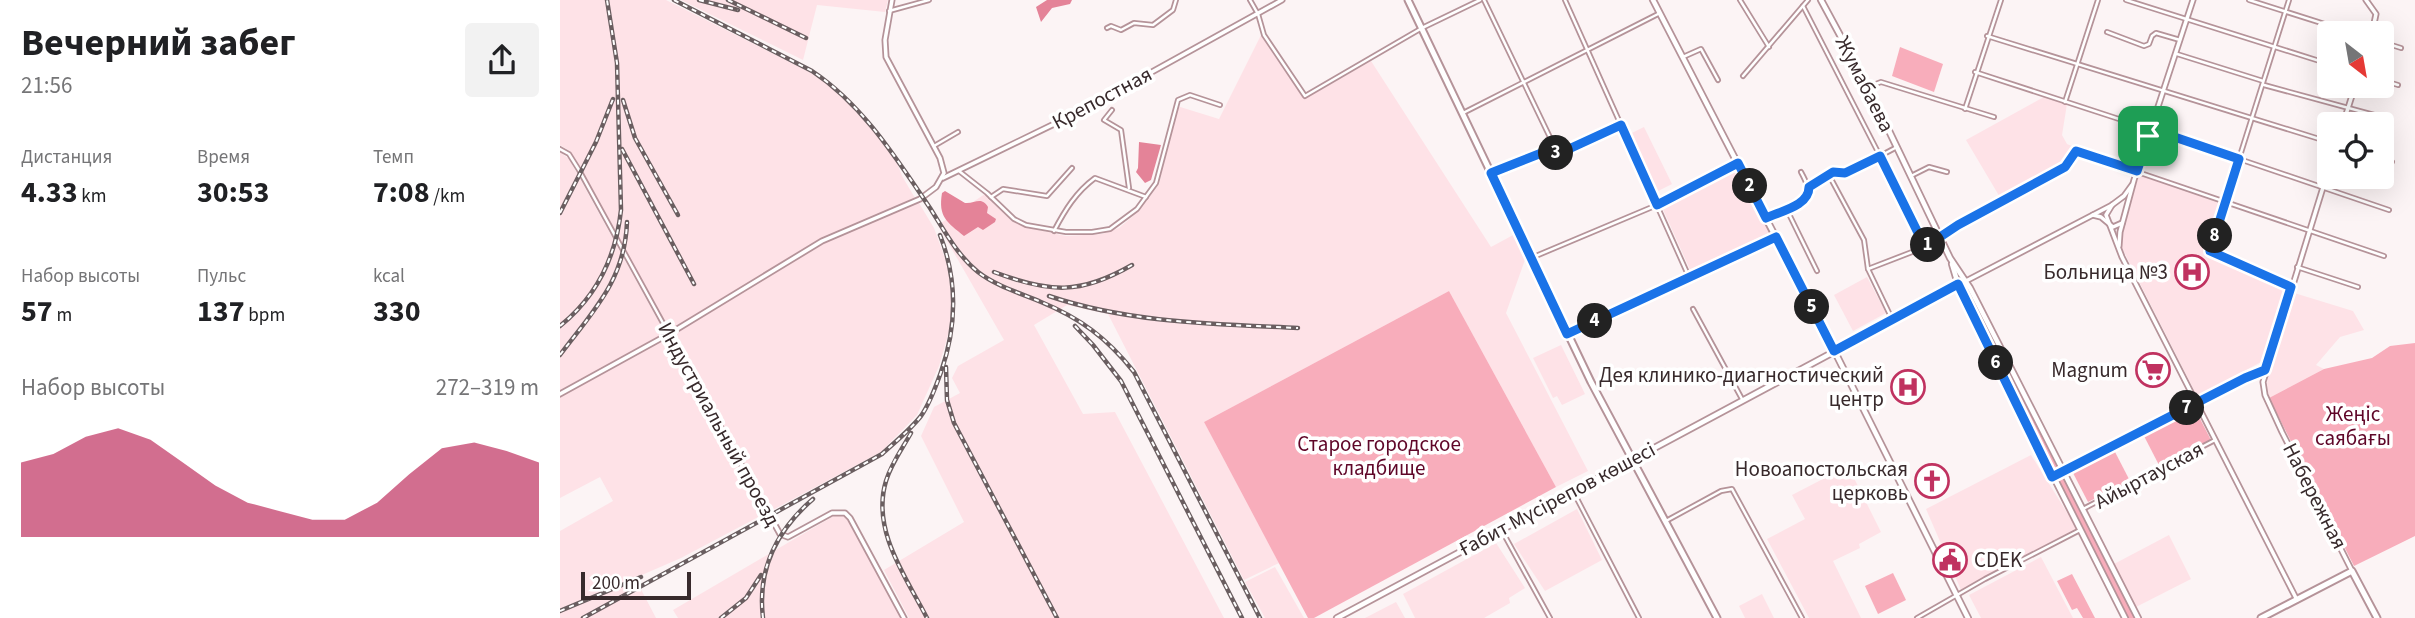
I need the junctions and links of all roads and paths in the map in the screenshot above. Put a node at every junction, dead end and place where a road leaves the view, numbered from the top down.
1 (892, 0) edge
2 (929, 0) edge
3 (1177, 0) edge
4 (1250, 0) edge
5 (1282, 0) edge
6 (1408, 0) edge
7 (1482, 0) edge
8 (1565, 0) edge
9 (1653, 0) edge
10 (1740, 0) edge
11 (1808, 0) edge
12 (1821, 0) edge
13 (2001, 0) edge
14 (2098, 0) edge
15 (2126, 0) edge
16 (2193, 0) edge
17 (2249, 0) edge
18 (2289, 0) edge
19 (2366, 0) edge
20 (1803, 6) junction
21 (889, 11) junction
22 (2286, 12) junction
23 (1660, 13) junction
24 (1258, 14) junction
25 (2186, 19) junction
26 (2375, 21) edge
27 (2317, 22) edge
28 (1107, 28) dead end
29 (1422, 28) junction
30 (2107, 32) dead end
31 (1987, 36) junction
32 (2180, 40) junction
33 (2394, 46) edge
34 (1769, 47) junction
35 (2274, 47) junction
36 (2401, 48) dead end
37 (1587, 50) junction
38 (2175, 53) junction
39 (1683, 57) junction
40 (2317, 60) edge
41 (2077, 64) junction
42 (1975, 72) junction
43 (1743, 76) dead end
44 (1718, 80) dead end
45 (1523, 83) junction
46 (2263, 83) junction
47 (2394, 84) edge
48 (2398, 85) dead end
49 (1868, 87) junction
50 (2163, 91) junction
51 (2352, 98) edge
52 (2065, 102) junction
53 (1220, 105) dead end
54 (2349, 108) junction
55 (1965, 109) junction
56 (1112, 110) dead end
57 (2348, 112) edge
58 (2364, 112) edge
59 (1463, 113) junction
60 (1994, 117) dead end
61 (2252, 118) junction
62 (1621, 125) junction
63 (2151, 129) junction
64 (958, 131) dead end
65 (2148, 136) junction
66 (2317, 138) edge
67 (933, 146) junction
68 (1897, 147) junction
69 (560, 149) edge
70 (1558, 154) junction
71 (1880, 156) junction
72 (2239, 159) junction
73 (1738, 163) junction
74 (1072, 168) dead end
75 (959, 171) junction
76 (2137, 171) junction
77 (1801, 172) dead end
78 (1947, 172) dead end
79 (1491, 173) junction
80 (1828, 174) junction
81 (1911, 176) junction
82 (943, 178) junction
83 (2134, 180) junction
84 (2317, 185) edge
85 (1809, 187) junction
86 (2322, 189) edge
87 (2329, 189) edge
88 (1130, 190) junction
89 (991, 197) junction
90 (1147, 198) junction
91 (2226, 201) junction
92 (1657, 205) junction
93 (2112, 205) junction
94 (1786, 208) junction
95 (2389, 210) dead end
96 (2091, 215) junction
97 (2124, 217) junction
98 (1766, 218) junction
99 (2108, 223) junction
100 (2309, 230) junction
101 (1054, 231) junction
102 (1776, 237) junction
103 (1940, 237) junction
104 (1925, 247) junction
105 (2384, 256) dead end
106 (2122, 257) junction
107 (1531, 258) junction
108 (1950, 258) junction
109 (2297, 267) junction
110 (1868, 269) junction
111 (1817, 271) dead end
112 (1689, 277) junction
113 (1966, 281) junction
114 (1958, 284) junction
115 (2291, 287) junction
116 (2358, 287) dead end
117 (1693, 309) dead end
118 (1892, 319) junction
119 (669, 334) junction
120 (1567, 334) junction
121 (1834, 351) junction
122 (2265, 370) junction
123 (2251, 375) junction
124 (2263, 384) junction
125 (560, 394) edge
126 (1742, 400) junction
127 (2197, 404) junction
128 (2216, 440) junction
129 (1632, 459) junction
130 (2063, 471) junction
131 (2052, 477) junction
132 (1573, 491) junction
133 (2082, 509) junction
134 (1666, 521) junction
135 (1501, 529) junction
136 (2080, 530) junction
137 (2105, 553) junction
138 (2094, 558) junction
139 (2353, 571) junction
140 (1956, 596) junction
141 (2297, 600) junction
142 (904, 618) edge
143 (1337, 618) edge
144 (1550, 618) edge
145 (1639, 618) edge
146 (1717, 618) edge
147 (1802, 618) edge
148 (1917, 618) edge
149 (1968, 618) edge
150 (2125, 618) edge
151 (2138, 618) edge
152 (2261, 618) edge
153 (2377, 618) edge

1 - 21 street
2 - 21 street
3 - 28 street
4 - 24 street
5 - 24 street, Крепостная
6 - 29 main road
7 - 29 street
7 - 45 street
8 - 37 street
9 - 23 main road
10 - 34 street
11 - 20 street
12 - 49 main road, Жумабаева
13 - 31 street
14 - 41 street
15 - 25 street
16 - 25 street
17 - 22 street
18 - 22 street
19 - 26 street
20 - 34 street
20 - 71 street
21 - 67 street
22 - 27 street
22 - 35 street
23 - 37 street
23 - 39 main road
24 - 29 street
24 - 75 street, Крепостная
25 - 32 street
25 - 35 street
29 - 59 main road
30 - 32 street
31 - 41 street
31 - 42 street
32 - 38 street
33 - 36 street
34 - 43 street
35 - 40 street
35 - 46 street
37 - 45 street
37 - 62 street
38 - 46 street
38 - 50 street
39 - 44 street
39 - 73 main road
41 - 50 street
41 - 52 street
42 - 52 street
42 - 55 street
45 - 59 street
45 - 70 street
46 - 54 street
46 - 61 street
47 - 48 street
49 - 55 street
49 - 68 main road, Жумабаева
50 - 61 street
50 - 63 street
51 - 54 street
52 - 65 street
53 - 90 street
54 - 57 street
54 - 58 street
55 - 60 street
56 - 88 street
59 - 79 main road
61 - 66 street
61 - 72 street
62 - 70 street
62 - 92 street
63 - 65 street
63 - 72 street
64 - 67 street
65 - 76 street
67 - 82 street
68 - 71 street
68 - 81 main road, Жумабаева
69 - 119 street, Индустриальный проезд
70 - 79 street
71 - 80 street
71 - 104 street
72 - 84 street
72 - 91 street
73 - 92 street
73 - 98 main road
74 - 89 street
75 - 82 street, Крепостная
75 - 89 street
76 - 83 street
76 - 91 street
76 - 103 street
77 - 85 street
78 - 81 street
79 - 107 main road
80 - 85 street
80 - 110 street
81 - 103 main road, Жумабаева
82 - 119 street, Крепостная
83 - 93 street
83 - 97 street
85 - 94 street
86 - 100 street, Набережная
87 - 95 street
88 - 90 street
88 - 101 street
89 - 101 street
90 - 101 street
91 - 100 street
91 - 115 street
92 - 107 street
92 - 112 street
93 - 96 street
93 - 97 street
93 - 99 street
94 - 98 street
94 - 111 street
96 - 99 street
96 - 113 street
97 - 99 street
97 - 106 street
98 - 102 main road
99 - 106 street
100 - 105 street
100 - 109 street, Набережная
102 - 112 street
102 - 121 main road
103 - 104 street
103 - 108 main road, Жумабаева
104 - 110 street
106 - 127 street
107 - 120 main road
108 - 113 main road, Жумабаева
108 - 114 main road
109 - 115 street, Набережная
109 - 116 street
110 - 118 street
112 - 120 street
113 - 114 main road
113 - 130 main road, Жумабаева
114 - 118 main road
114 - 131 main road
115 - 122 street, Набережная
117 - 126 street
118 - 121 main road
119 - 125 street, Крепостная
119 - 142 street, Индустриальный проезд
120 - 129 main road
121 - 126 main road, Ғабит Мүсірепов көшесі
121 - 140 main road
122 - 123 street, Айыртауская
122 - 124 street, Набережная
123 - 124 street
123 - 127 street, Айыртауская
124 - 139 street, Набережная
126 - 129 main road, Ғабит Мүсірепов көшесі
127 - 128 street
127 - 130 street, Айыртауская
128 - 133 street, Айыртауская
128 - 141 street
129 - 132 main road, Ғабит Мүсірепов көшесі
129 - 134 main road
130 - 131 street, Айыртауская
130 - 133 main road, Жумабаева
131 - 136 main road
132 - 135 main road, Ғабит Мүсірепов көшесі
132 - 145 street
133 - 137 main road, Жумабаева
134 - 146 main road
134 - 147 street
135 - 143 main road, Ғабит Мүсірепов көшесі
135 - 144 street
136 - 138 main road
136 - 140 street, Айыртауская
137 - 138 main road
137 - 151 main road, Жумабаева
138 - 150 main road
139 - 141 main road
139 - 153 main road, Набережная
140 - 148 street, Айыртауская
140 - 149 main road
141 - 152 main road

